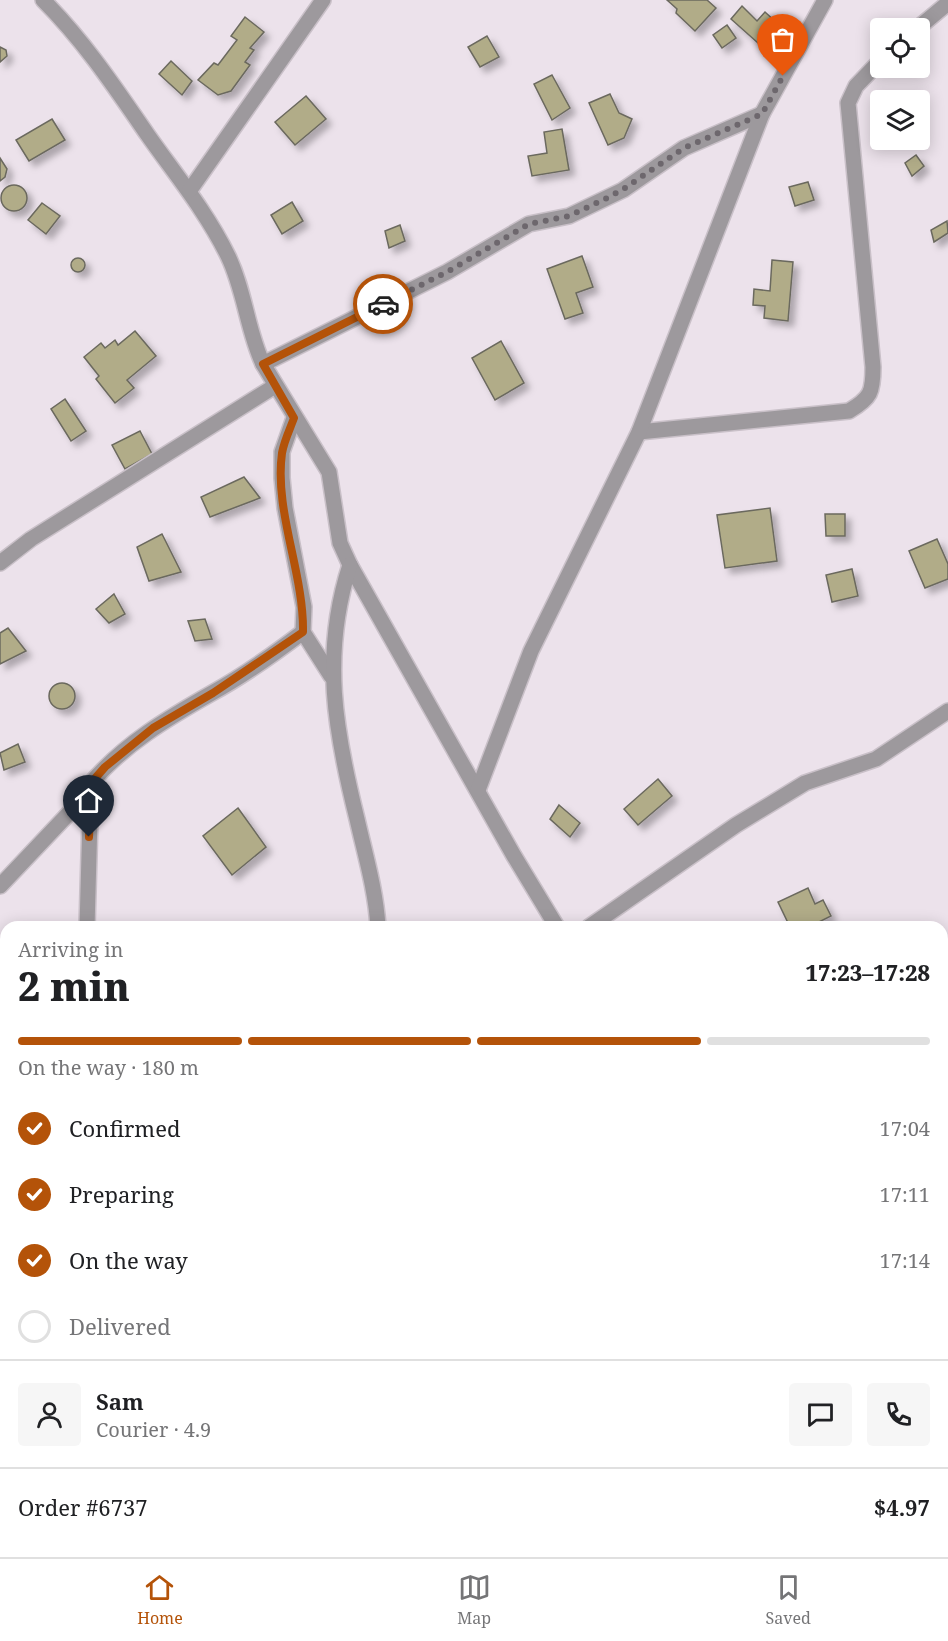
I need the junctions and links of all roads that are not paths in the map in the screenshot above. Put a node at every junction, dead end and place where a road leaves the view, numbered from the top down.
1 (43, 0) edge
2 (323, 0) edge
3 (825, 0) edge
4 (948, 3) edge
5 (930, 18) edge
6 (870, 71) edge
7 (762, 114) junction
8 (190, 190) junction
9 (263, 364) junction
10 (275, 386) junction
11 (294, 418) junction
12 (639, 432) junction
13 (0, 563) edge
14 (350, 566) junction
15 (303, 632) junction
16 (331, 676) junction
17 (948, 711) edge
18 (91, 783) junction
19 (478, 790) junction
20 (0, 886) edge
21 (87, 921) edge
22 (377, 921) edge
23 (554, 921) edge
24 (597, 921) edge

1 - 8 street
2 - 8 street
3 - 7 street
4 - 5 street
6 - 12 street
7 - 9 street
7 - 12 street
8 - 9 street
9 - 10 street
10 - 11 street
10 - 13 street
11 - 14 street
11 - 15 street
12 - 19 street
14 - 16 street
14 - 19 street
15 - 16 street
15 - 18 street
16 - 22 street
17 - 24 street
18 - 20 street
18 - 21 street
19 - 23 street

